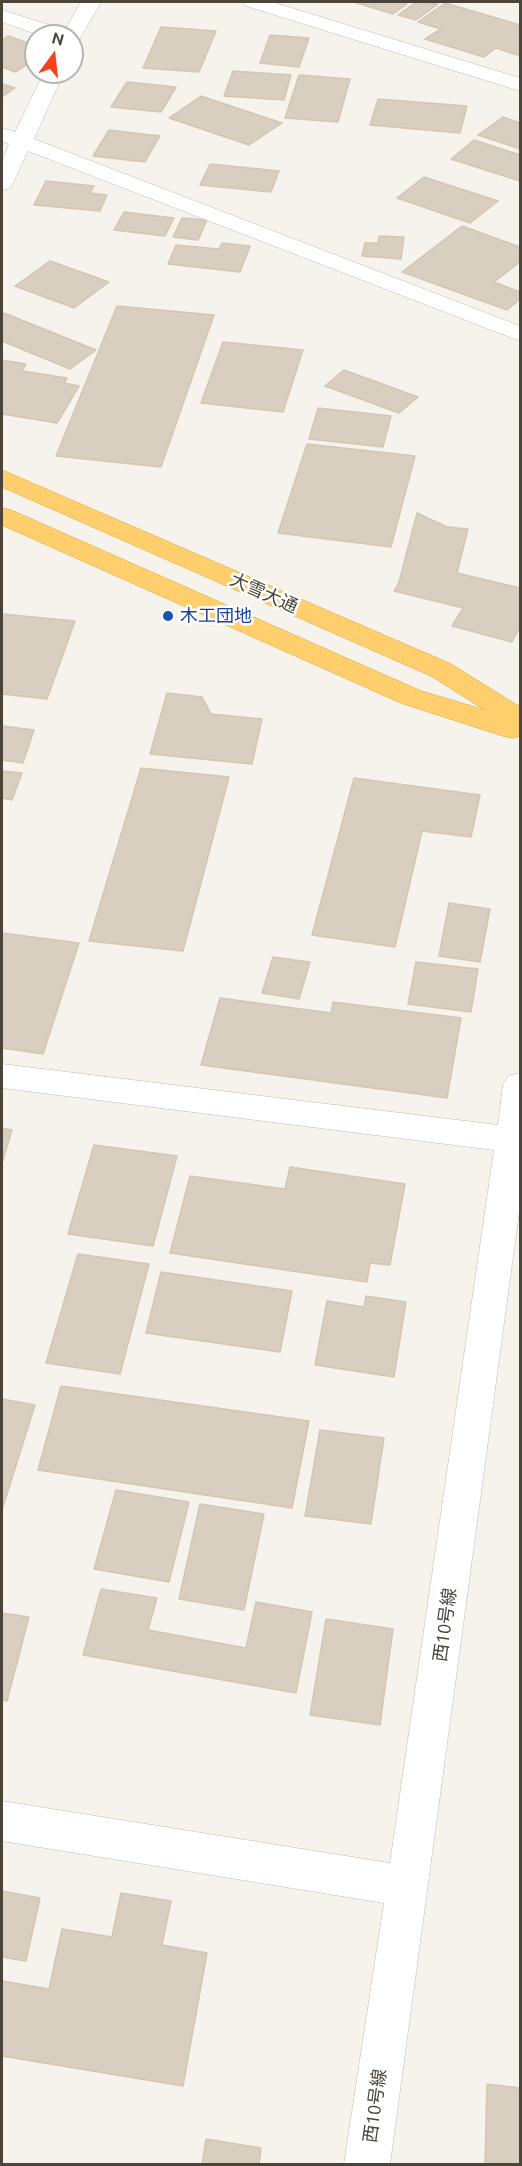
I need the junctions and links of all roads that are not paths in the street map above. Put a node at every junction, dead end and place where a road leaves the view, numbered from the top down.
1 (91, 2) edge
2 (253, 2) edge
3 (2, 16) edge
4 (26, 24) edge
5 (79, 24) edge
6 (46, 84) edge
7 (520, 86) edge
8 (11, 137) edge
9 (2, 183) edge
10 (520, 334) edge
11 (2, 478) edge
12 (2, 516) edge
13 (520, 720) edge
14 (520, 731) edge
15 (2, 1076) edge
16 (520, 1085) edge
17 (514, 1140) junction
18 (2, 1821) edge
19 (408, 1886) junction
20 (367, 2164) edge

1 - 5 street
2 - 7 street
3 - 4 street
6 - 8 street
8 - 9 street
8 - 10 street
11 - 13 highway, 大雪大通
12 - 14 highway, 大雪大通
15 - 17 street
16 - 17 street, 西10号線
17 - 19 street, 西10号線
18 - 19 street
19 - 20 street, 西10号線

